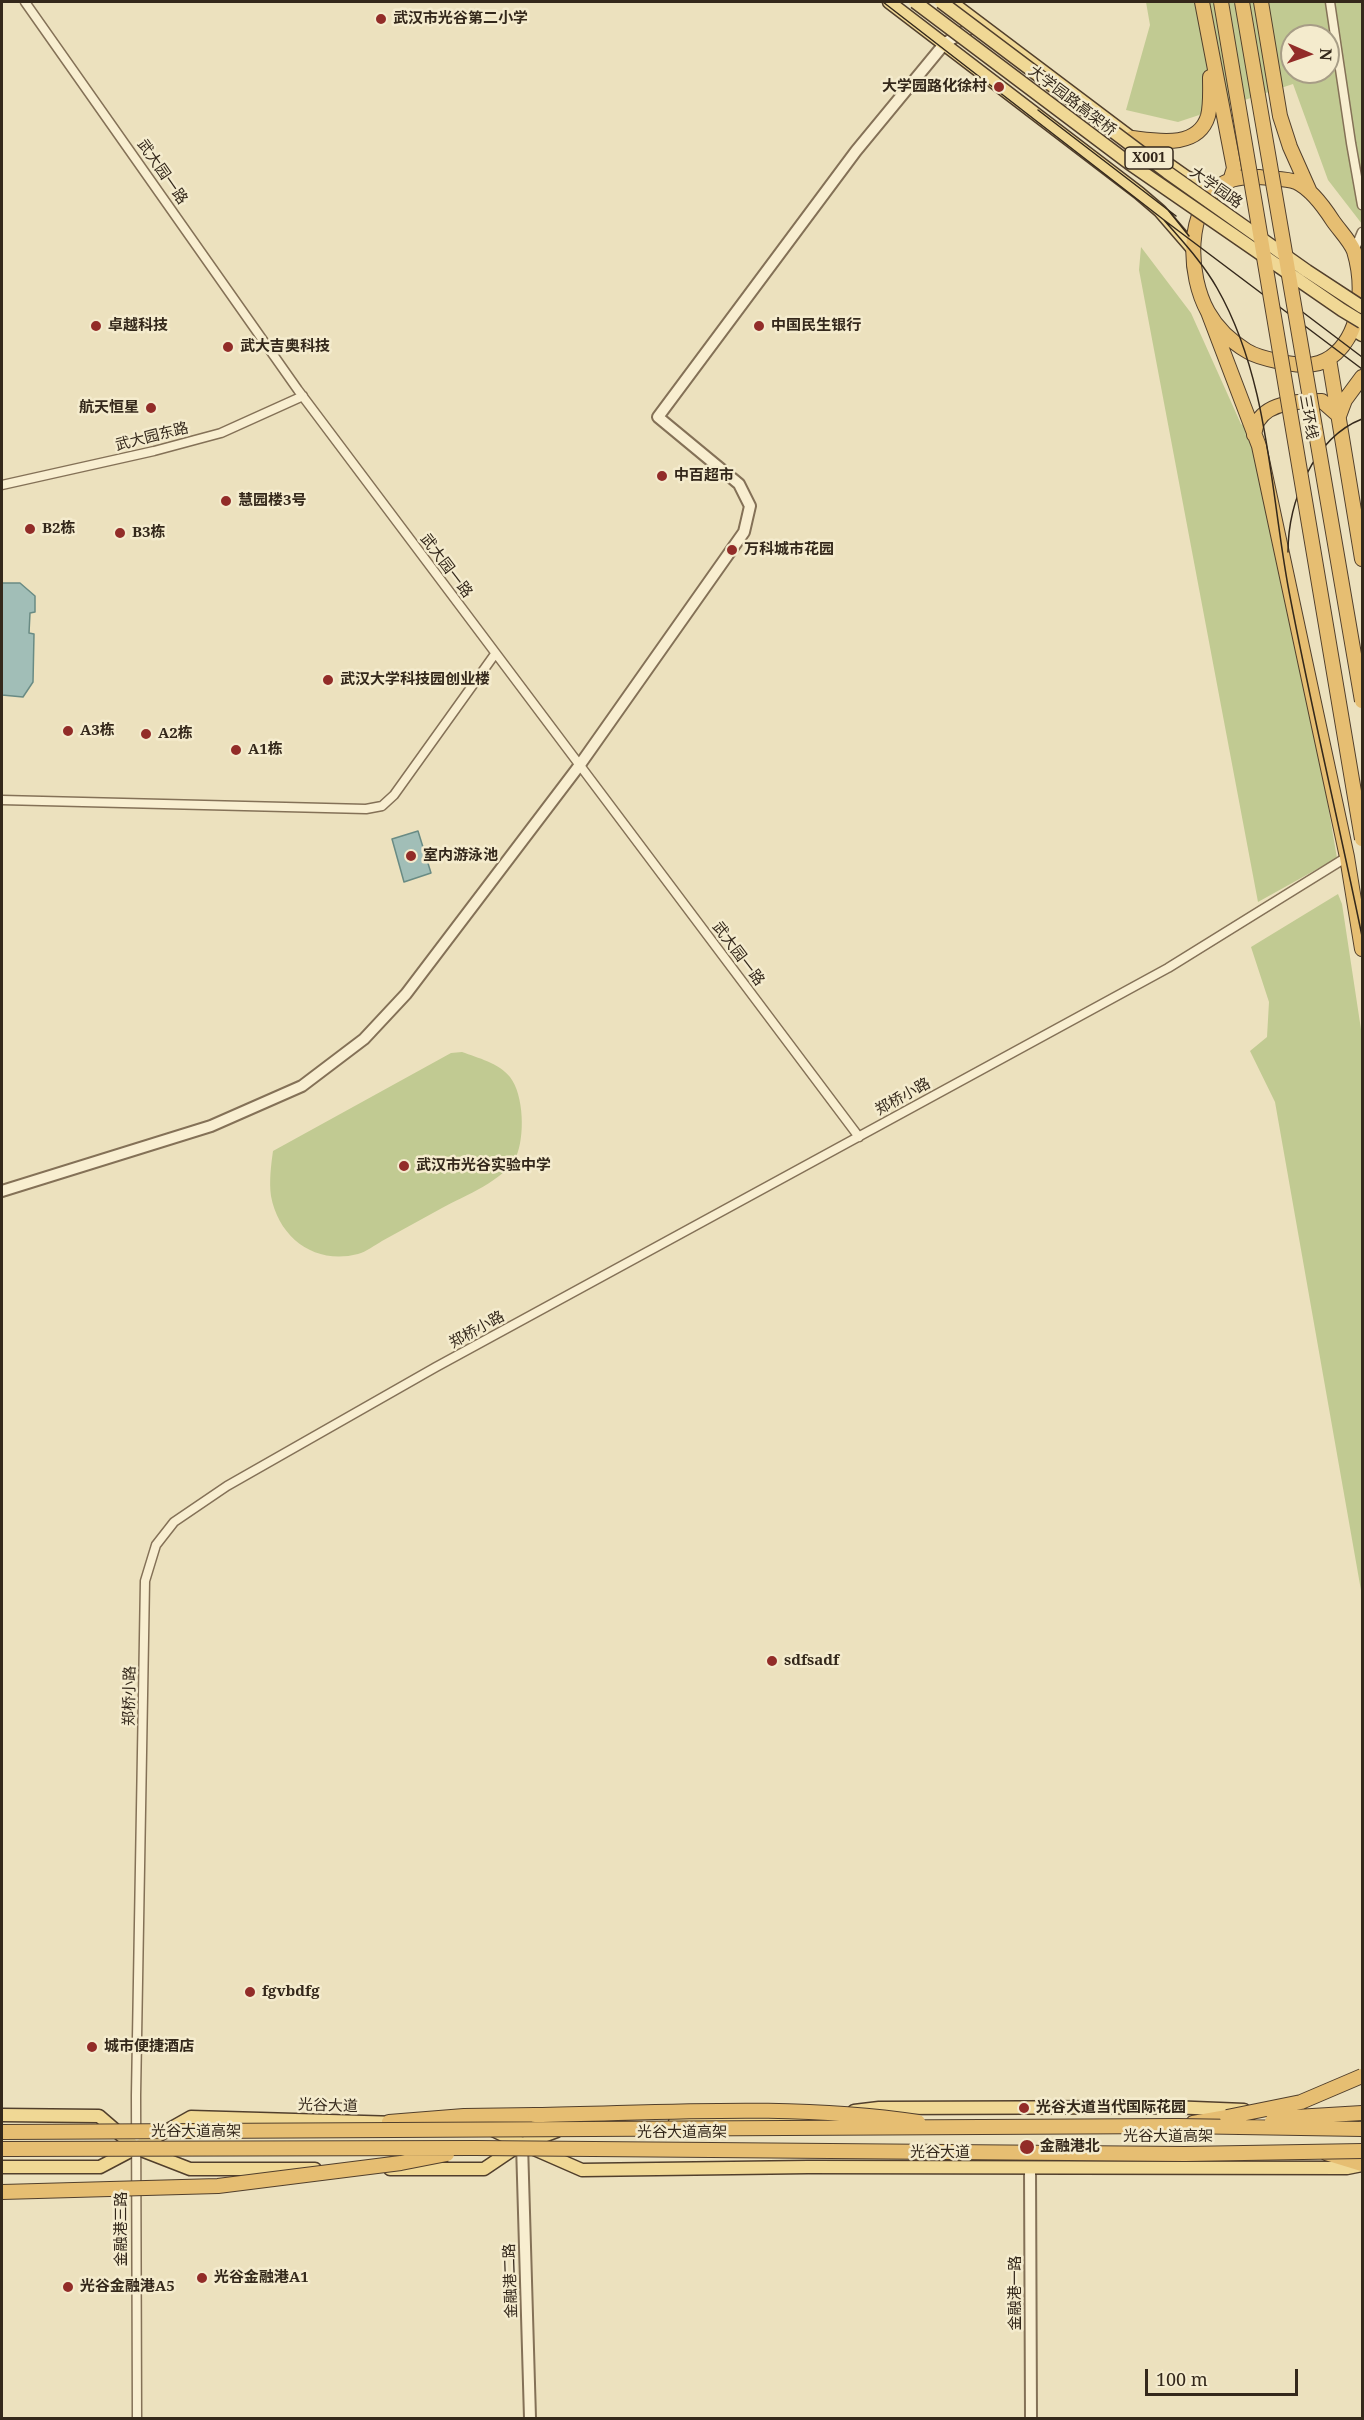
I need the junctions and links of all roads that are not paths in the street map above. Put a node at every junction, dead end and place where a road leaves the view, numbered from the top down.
1 (25, 2) edge
2 (889, 2) edge
3 (915, 2) edge
4 (941, 2) edge
5 (951, 2) edge
6 (1202, 2) edge
7 (1221, 2) edge
8 (1242, 2) edge
9 (1261, 2) edge
10 (1330, 2) edge
11 (979, 23) junction
12 (945, 43) junction
13 (1211, 48) junction
14 (1132, 138) junction
15 (1230, 181) junction
16 (1217, 190) junction
17 (1311, 194) junction
18 (1362, 205) edge
19 (1362, 232) edge
20 (1192, 248) junction
21 (1357, 257) edge
22 (1362, 307) edge
23 (1208, 312) junction
24 (1360, 329) edge
25 (1329, 359) junction
26 (1362, 377) edge
27 (303, 396) junction
28 (1339, 416) junction
29 (1254, 435) junction
30 (2, 485) edge
31 (1362, 560) edge
32 (495, 654) junction
33 (1362, 701) edge
34 (579, 766) junction
35 (2, 800) edge
36 (1362, 839) edge
37 (1347, 857) junction
38 (1362, 949) edge
39 (859, 1137) junction
40 (2, 1191) edge
41 (1362, 2076) edge
42 (1362, 2114) edge
43 (2, 2115) edge
44 (389, 2122) junction
45 (1178, 2126) junction
46 (1239, 2127) junction
47 (961, 2129) junction
48 (1362, 2129) edge
49 (2, 2132) edge
50 (522, 2144) junction
51 (136, 2148) junction
52 (475, 2148) junction
53 (2, 2149) edge
54 (1318, 2151) junction
55 (1362, 2151) edge
56 (1362, 2164) edge
57 (2, 2167) edge
58 (1030, 2167) junction
59 (2, 2192) edge
60 (136, 2418) edge
61 (530, 2418) edge
62 (1030, 2418) edge

1 - 27 street, 武大园一路
2 - 12 main road, X001
3 - 24 main road, 大学园路高架桥, bridge
4 - 22 main road, 大学园路 / X001, bridge
5 - 11 main road, 大学园路 / X001
6 - 13 highway
7 - 36 highway, 三环线, bridge
8 - 33 highway, 三环线, bridge
9 - 17 highway
10 - 18 street
11 - 12 street
11 - 14 main road, 大学园路 / X001
12 - 20 main road, X001
12 - 34 street
13 - 14 highway
13 - 15 highway
14 - 16 main road, 大学园路 / X001
15 - 16 highway
15 - 17 highway
16 - 20 highway
17 - 21 highway
19 - 21 street
20 - 23 highway
21 - 24 highway
23 - 25 highway
23 - 29 highway
24 - 25 highway
25 - 28 highway
26 - 28 highway
27 - 30 street, 武大园东路
27 - 32 street, 武大园一路
28 - 29 highway
28 - 31 highway
29 - 37 highway
32 - 34 street, 武大园一路
32 - 35 street
34 - 39 street, 武大园一路
34 - 40 street
37 - 38 highway
37 - 39 street, 郑桥小路
39 - 51 street, 郑桥小路
41 - 45 highway, bridge
42 - 46 highway, bridge
42 - 50 main road
43 - 51 main road
44 - 47 highway, bridge
44 - 50 main road, 光谷大道
44 - 51 main road, 光谷大道
45 - 46 highway, 光谷大道高架, bridge
45 - 47 highway, 光谷大道高架, bridge
46 - 48 highway, 光谷大道高架, bridge
47 - 49 highway, 光谷大道高架, bridge
50 - 51 main road
50 - 58 main road, 光谷大道
50 - 61 street, 金融港二路
51 - 57 main road, 光谷大道
51 - 60 street, 金融港三路
52 - 53 highway, 光谷大道高架, bridge
52 - 54 highway, 光谷大道高架, bridge
52 - 59 highway, bridge
54 - 55 highway, 光谷大道高架, bridge
54 - 56 highway, bridge
56 - 58 main road, 光谷大道
58 - 62 street, 金融港一路

